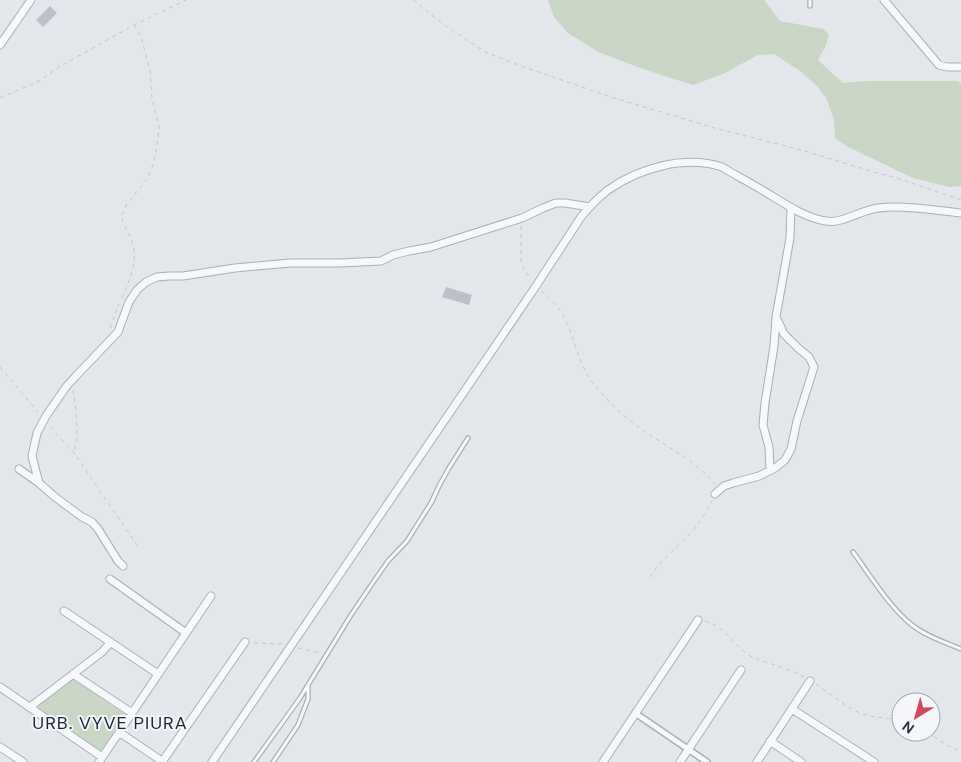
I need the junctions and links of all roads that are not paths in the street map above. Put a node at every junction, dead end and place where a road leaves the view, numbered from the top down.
1 (31, 0) edge
2 (810, 0) edge
3 (884, 0) edge
4 (810, 6) dead end
5 (0, 45) edge
6 (961, 67) edge
7 (590, 207) junction
8 (791, 207) junction
9 (961, 213) edge
10 (776, 317) junction
11 (468, 438) dead end
12 (19, 469) dead end
13 (770, 470) junction
14 (39, 483) junction
15 (718, 492) road end
16 (853, 552) dead end
17 (124, 566) dead end
18 (110, 579) dead end
19 (211, 596) dead end
20 (64, 611) dead end
21 (698, 620) road end
22 (186, 633) junction
23 (111, 642) junction
24 (245, 642) dead end
25 (961, 649) edge
26 (741, 670) dead end
27 (73, 674) junction
28 (158, 674) junction
29 (810, 681) road end
30 (308, 684) junction
31 (0, 687) edge
32 (30, 707) junction
33 (792, 708) junction
34 (132, 713) junction
35 (635, 713) junction
36 (119, 732) junction
37 (770, 741) junction
38 (0, 746) edge
39 (688, 750) junction
40 (101, 759) edge
41 (22, 762) edge
42 (162, 762) edge
43 (212, 762) edge
44 (254, 762) edge
45 (273, 762) edge
46 (603, 762) edge
47 (680, 762) edge
48 (707, 762) edge
49 (757, 762) edge
50 (801, 762) edge
51 (873, 762) edge

1 - 5 street
2 - 4 lane
3 - 6 street
7 - 8 street
7 - 14 street
7 - 43 street
8 - 9 street
8 - 10 street
10 - 13 street
10 - 13 street
11 - 30 lane
12 - 14 street
13 - 15 street
14 - 17 street
16 - 25 lane
18 - 22 street
19 - 22 street
20 - 23 street
21 - 35 street
22 - 28 street
23 - 27 street
23 - 28 street
24 - 42 street
26 - 39 street
27 - 32 street
27 - 34 street
28 - 34 street
29 - 33 street
30 - 44 lane
30 - 45 lane
31 - 32 street
32 - 40 street
33 - 37 street
33 - 51 street
34 - 36 street
35 - 39 street
35 - 46 street
36 - 40 street
36 - 42 street
37 - 49 street
37 - 50 street
38 - 41 street
39 - 47 street
39 - 48 street

